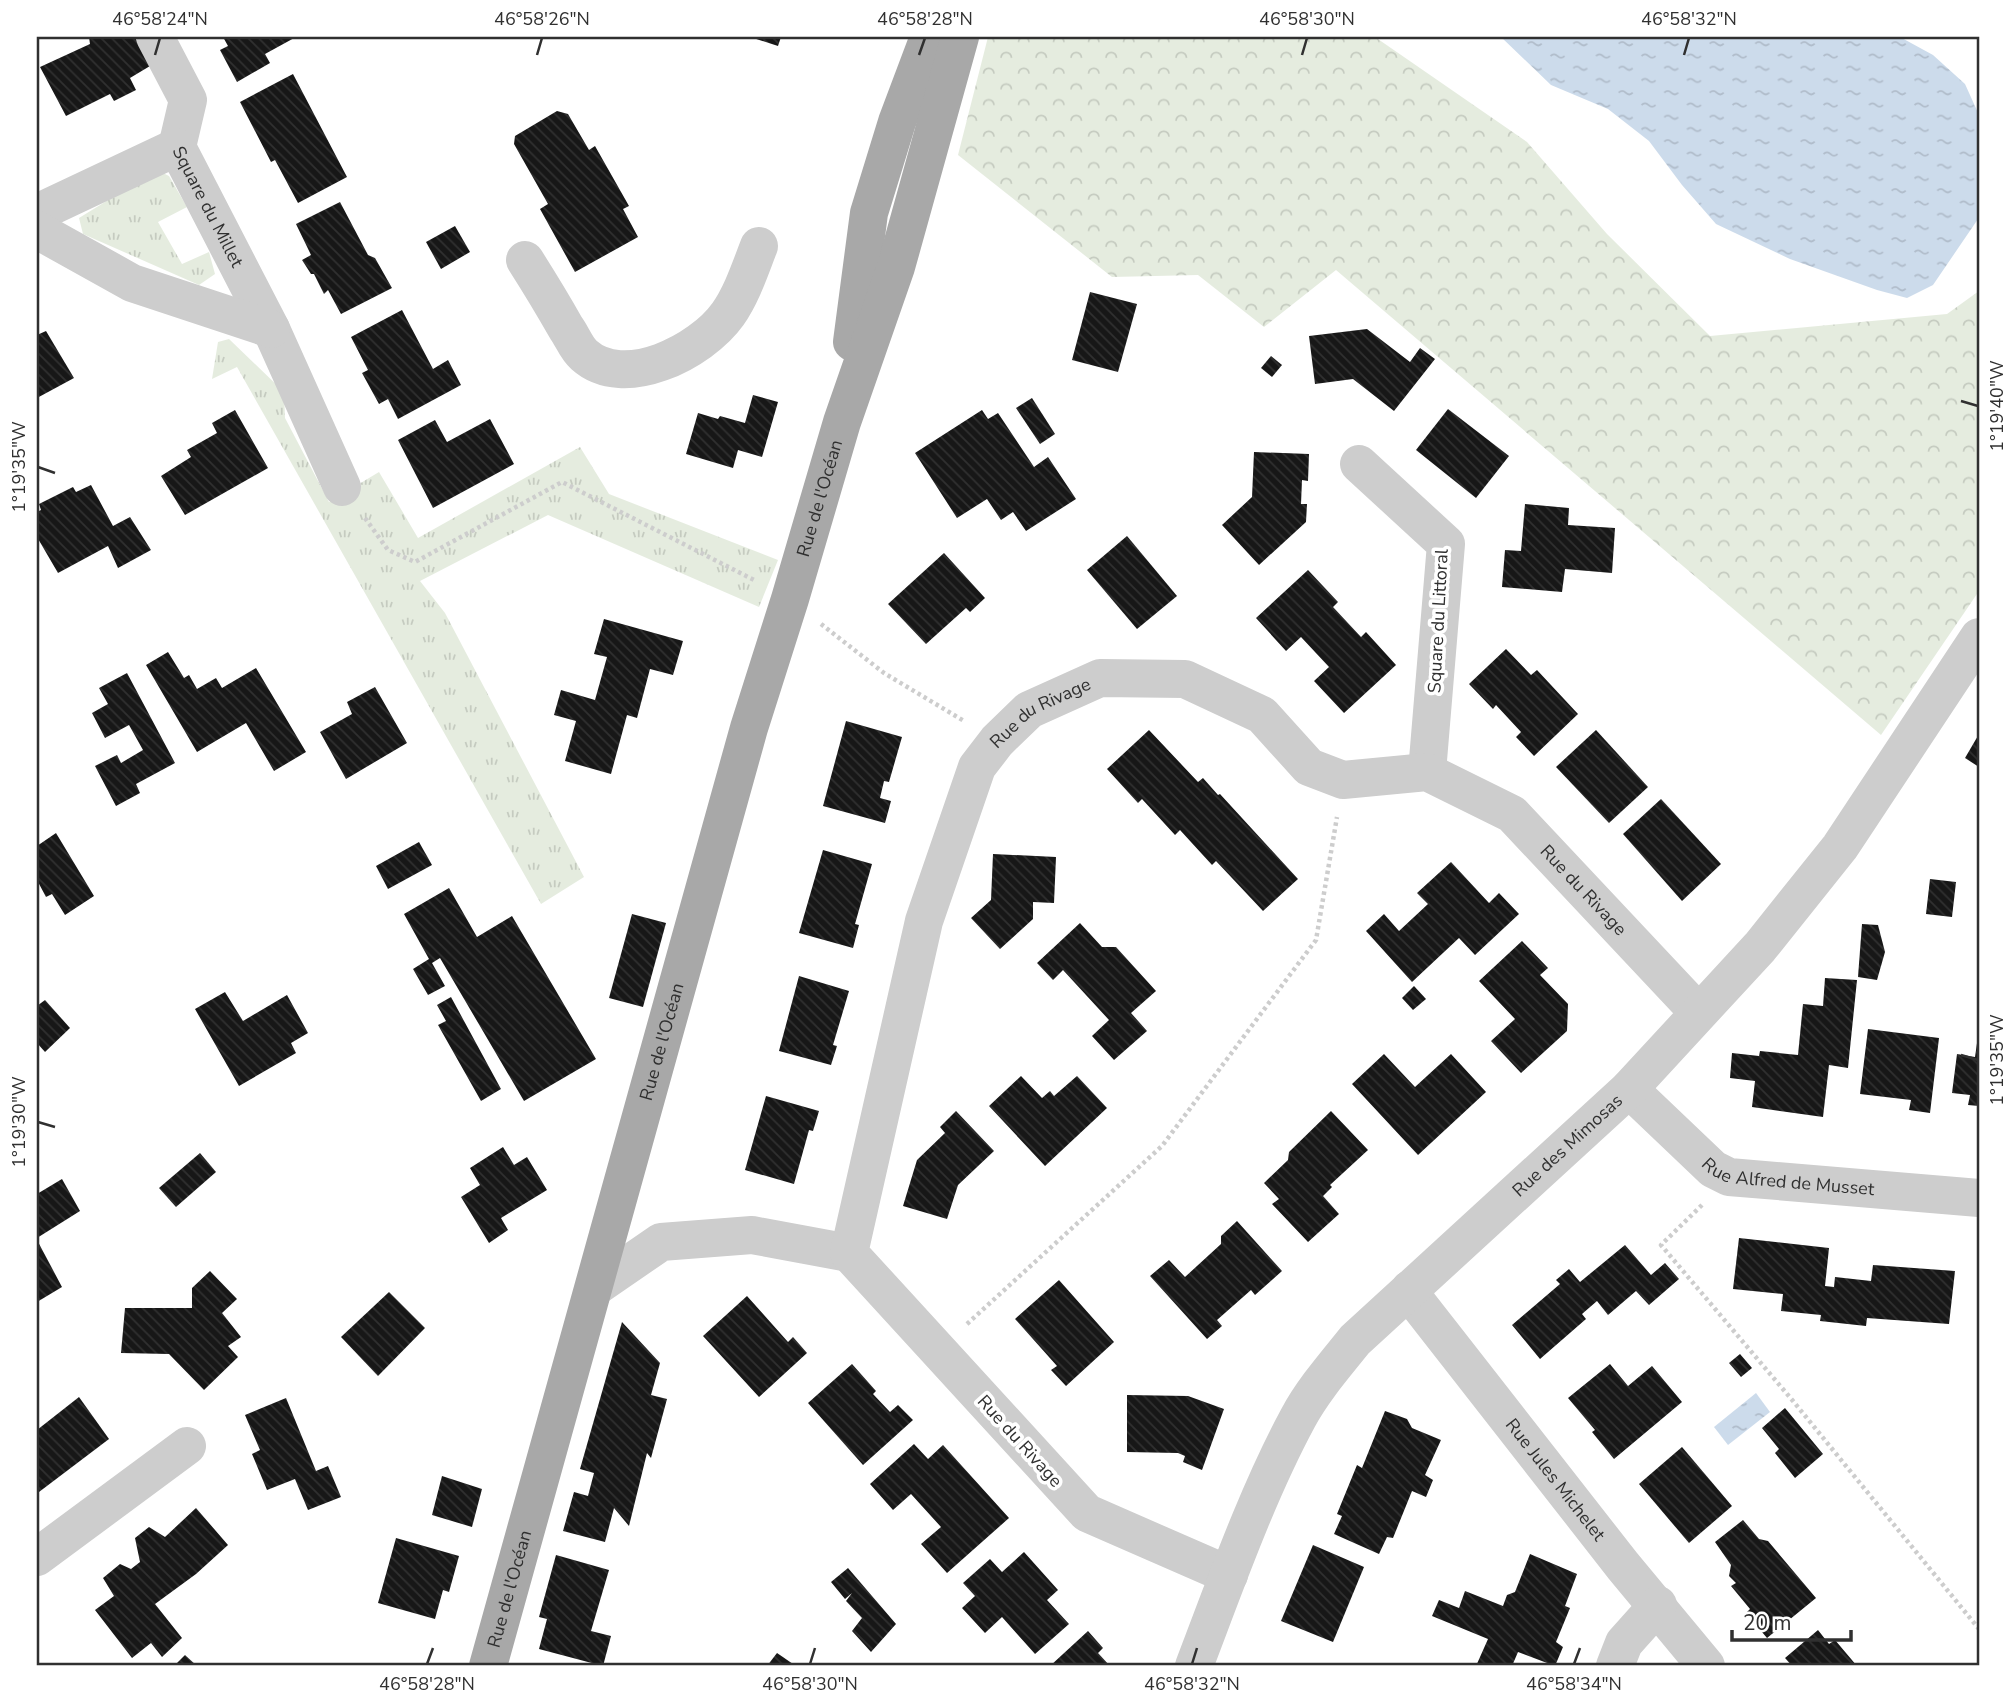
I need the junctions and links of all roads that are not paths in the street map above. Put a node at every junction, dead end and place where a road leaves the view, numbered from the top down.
1 (155, 37) edge
2 (929, 37) edge
3 (960, 37) edge
4 (177, 147) junction
5 (37, 213) edge
6 (37, 230) edge
7 (759, 246) dead end
8 (525, 260) dead end
9 (271, 329) junction
10 (842, 422) junction
11 (1359, 464) dead end
12 (342, 487) road end
13 (1979, 637) edge
14 (1427, 772) junction
15 (1698, 1012) junction
16 (1629, 1089) junction
17 (1979, 1198) edge
18 (849, 1254) junction
19 (594, 1288) junction
20 (1410, 1289) junction
21 (187, 1446) dead end
22 (37, 1557) edge
23 (1229, 1575) junction
24 (1658, 1605) junction
25 (488, 1666) edge
26 (1194, 1666) edge
27 (1615, 1666) edge
28 (1706, 1666) edge

1 - 4 street
2 - 10 main road, Rue de l'Océan
3 - 10 main road, Rue de l'Océan
4 - 5 street, Square du Millet
4 - 9 street, Square du Millet
6 - 9 street
7 - 8 street
9 - 12 street, Square du Millet
10 - 19 main road, Rue de l'Océan
11 - 14 street, Square du Littoral
13 - 15 street, Rue des Mimosas
14 - 15 street, Rue du Rivage
14 - 18 street, Rue du Rivage
15 - 16 street, Rue des Mimosas
16 - 17 street, Rue Alfred de Musset
16 - 20 street, Rue des Mimosas
18 - 19 street
18 - 23 street, Rue du Rivage
19 - 25 main road, Rue de l'Océan
20 - 23 street, Rue des Mimosas
20 - 24 street, Rue Jules Michelet
21 - 22 street
23 - 26 street, Rue des Mimosas
24 - 27 street
24 - 28 street, Rue Jules Michelet

